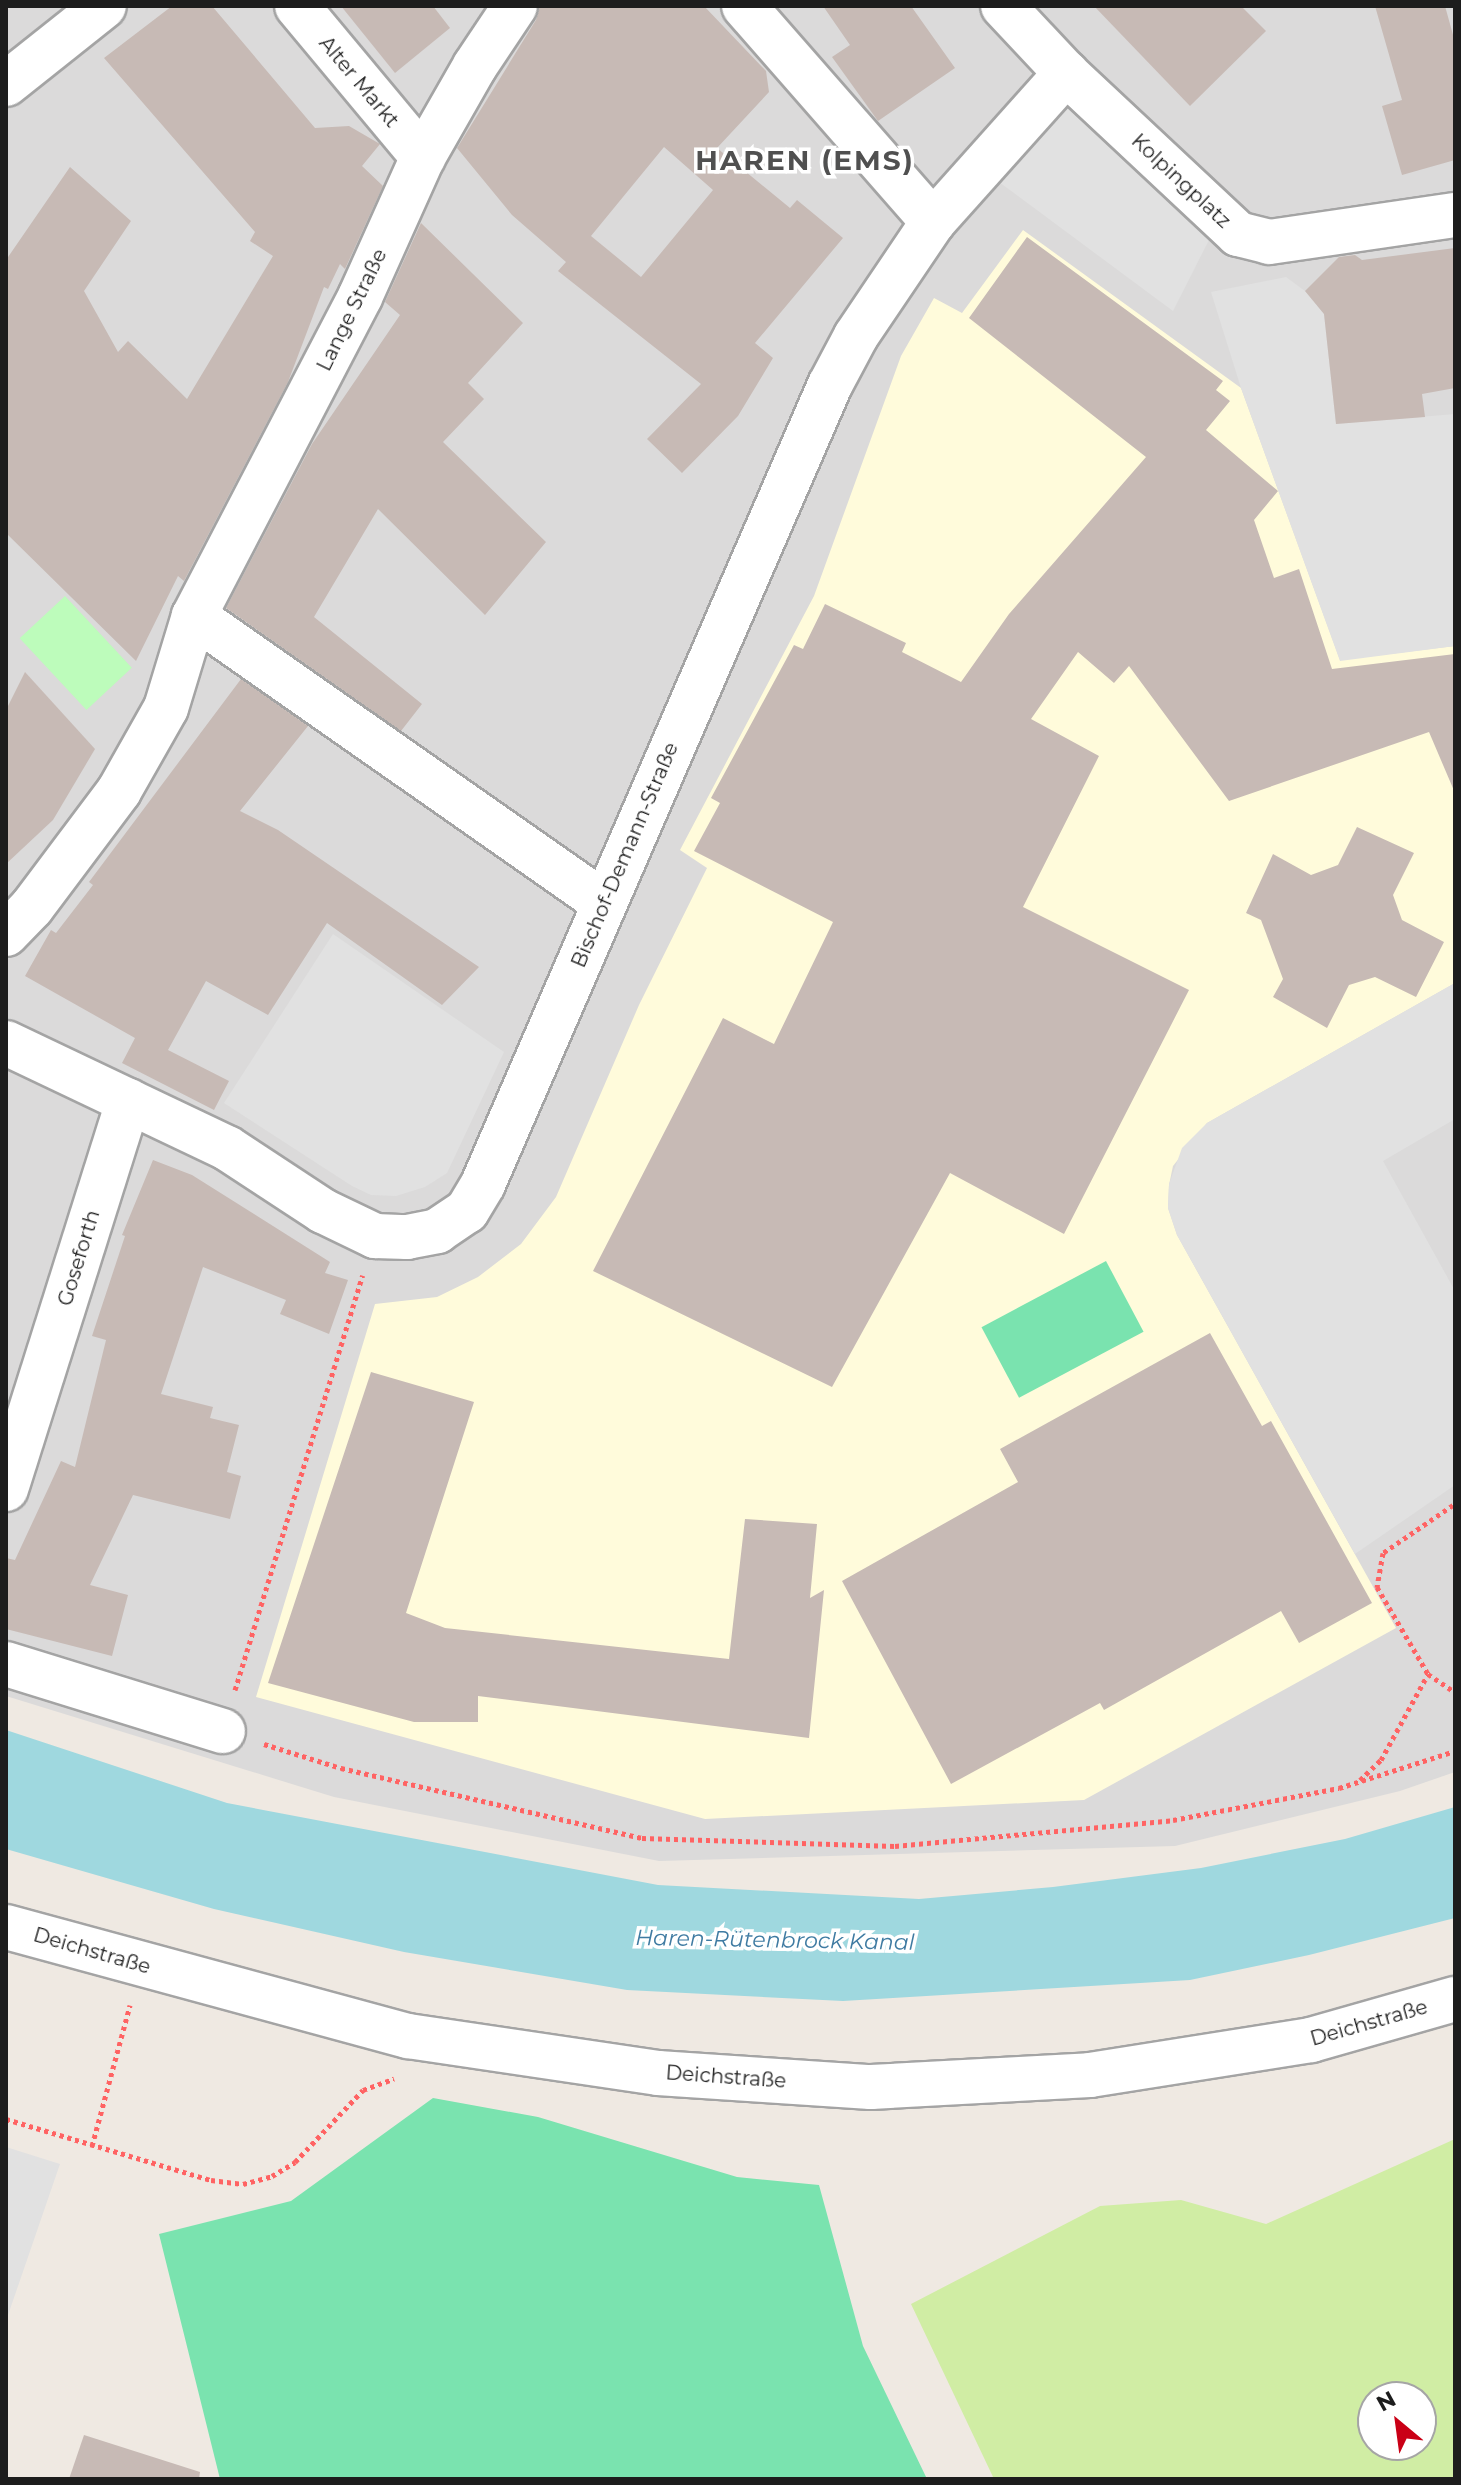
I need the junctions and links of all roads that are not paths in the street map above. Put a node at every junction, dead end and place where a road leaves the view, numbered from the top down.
1 (104, 6) edge
2 (297, 6) edge
3 (515, 6) edge
4 (744, 6) edge
5 (1003, 6) edge
6 (1066, 73) junction
7 (6, 84) edge
8 (423, 157) junction
9 (1455, 215) edge
10 (933, 222) junction
11 (194, 616) junction
12 (604, 903) junction
13 (6, 934) edge
14 (6, 1043) edge
15 (128, 1101) junction
16 (18, 1410) edge
17 (6, 1489) edge
18 (6, 1664) edge
19 (223, 1731) road end
20 (6, 1927) edge
21 (1455, 1999) edge

1 - 7 street
2 - 8 street, Alter Markt
3 - 8 street, Lange Straße
4 - 10 street
5 - 6 street, Kolpingplatz
6 - 9 street, Kolpingplatz
6 - 10 street, Bischof-Demann-Straße
8 - 11 street, Lange Straße
10 - 12 street, Bischof-Demann-Straße
11 - 12 street
11 - 13 street, Lange Straße
12 - 15 street, Bischof-Demann-Straße
14 - 15 street, Bischof-Demann-Straße
15 - 16 street, Goseforth
16 - 17 street, Goseforth
18 - 19 street
20 - 21 street, Deichstraße

